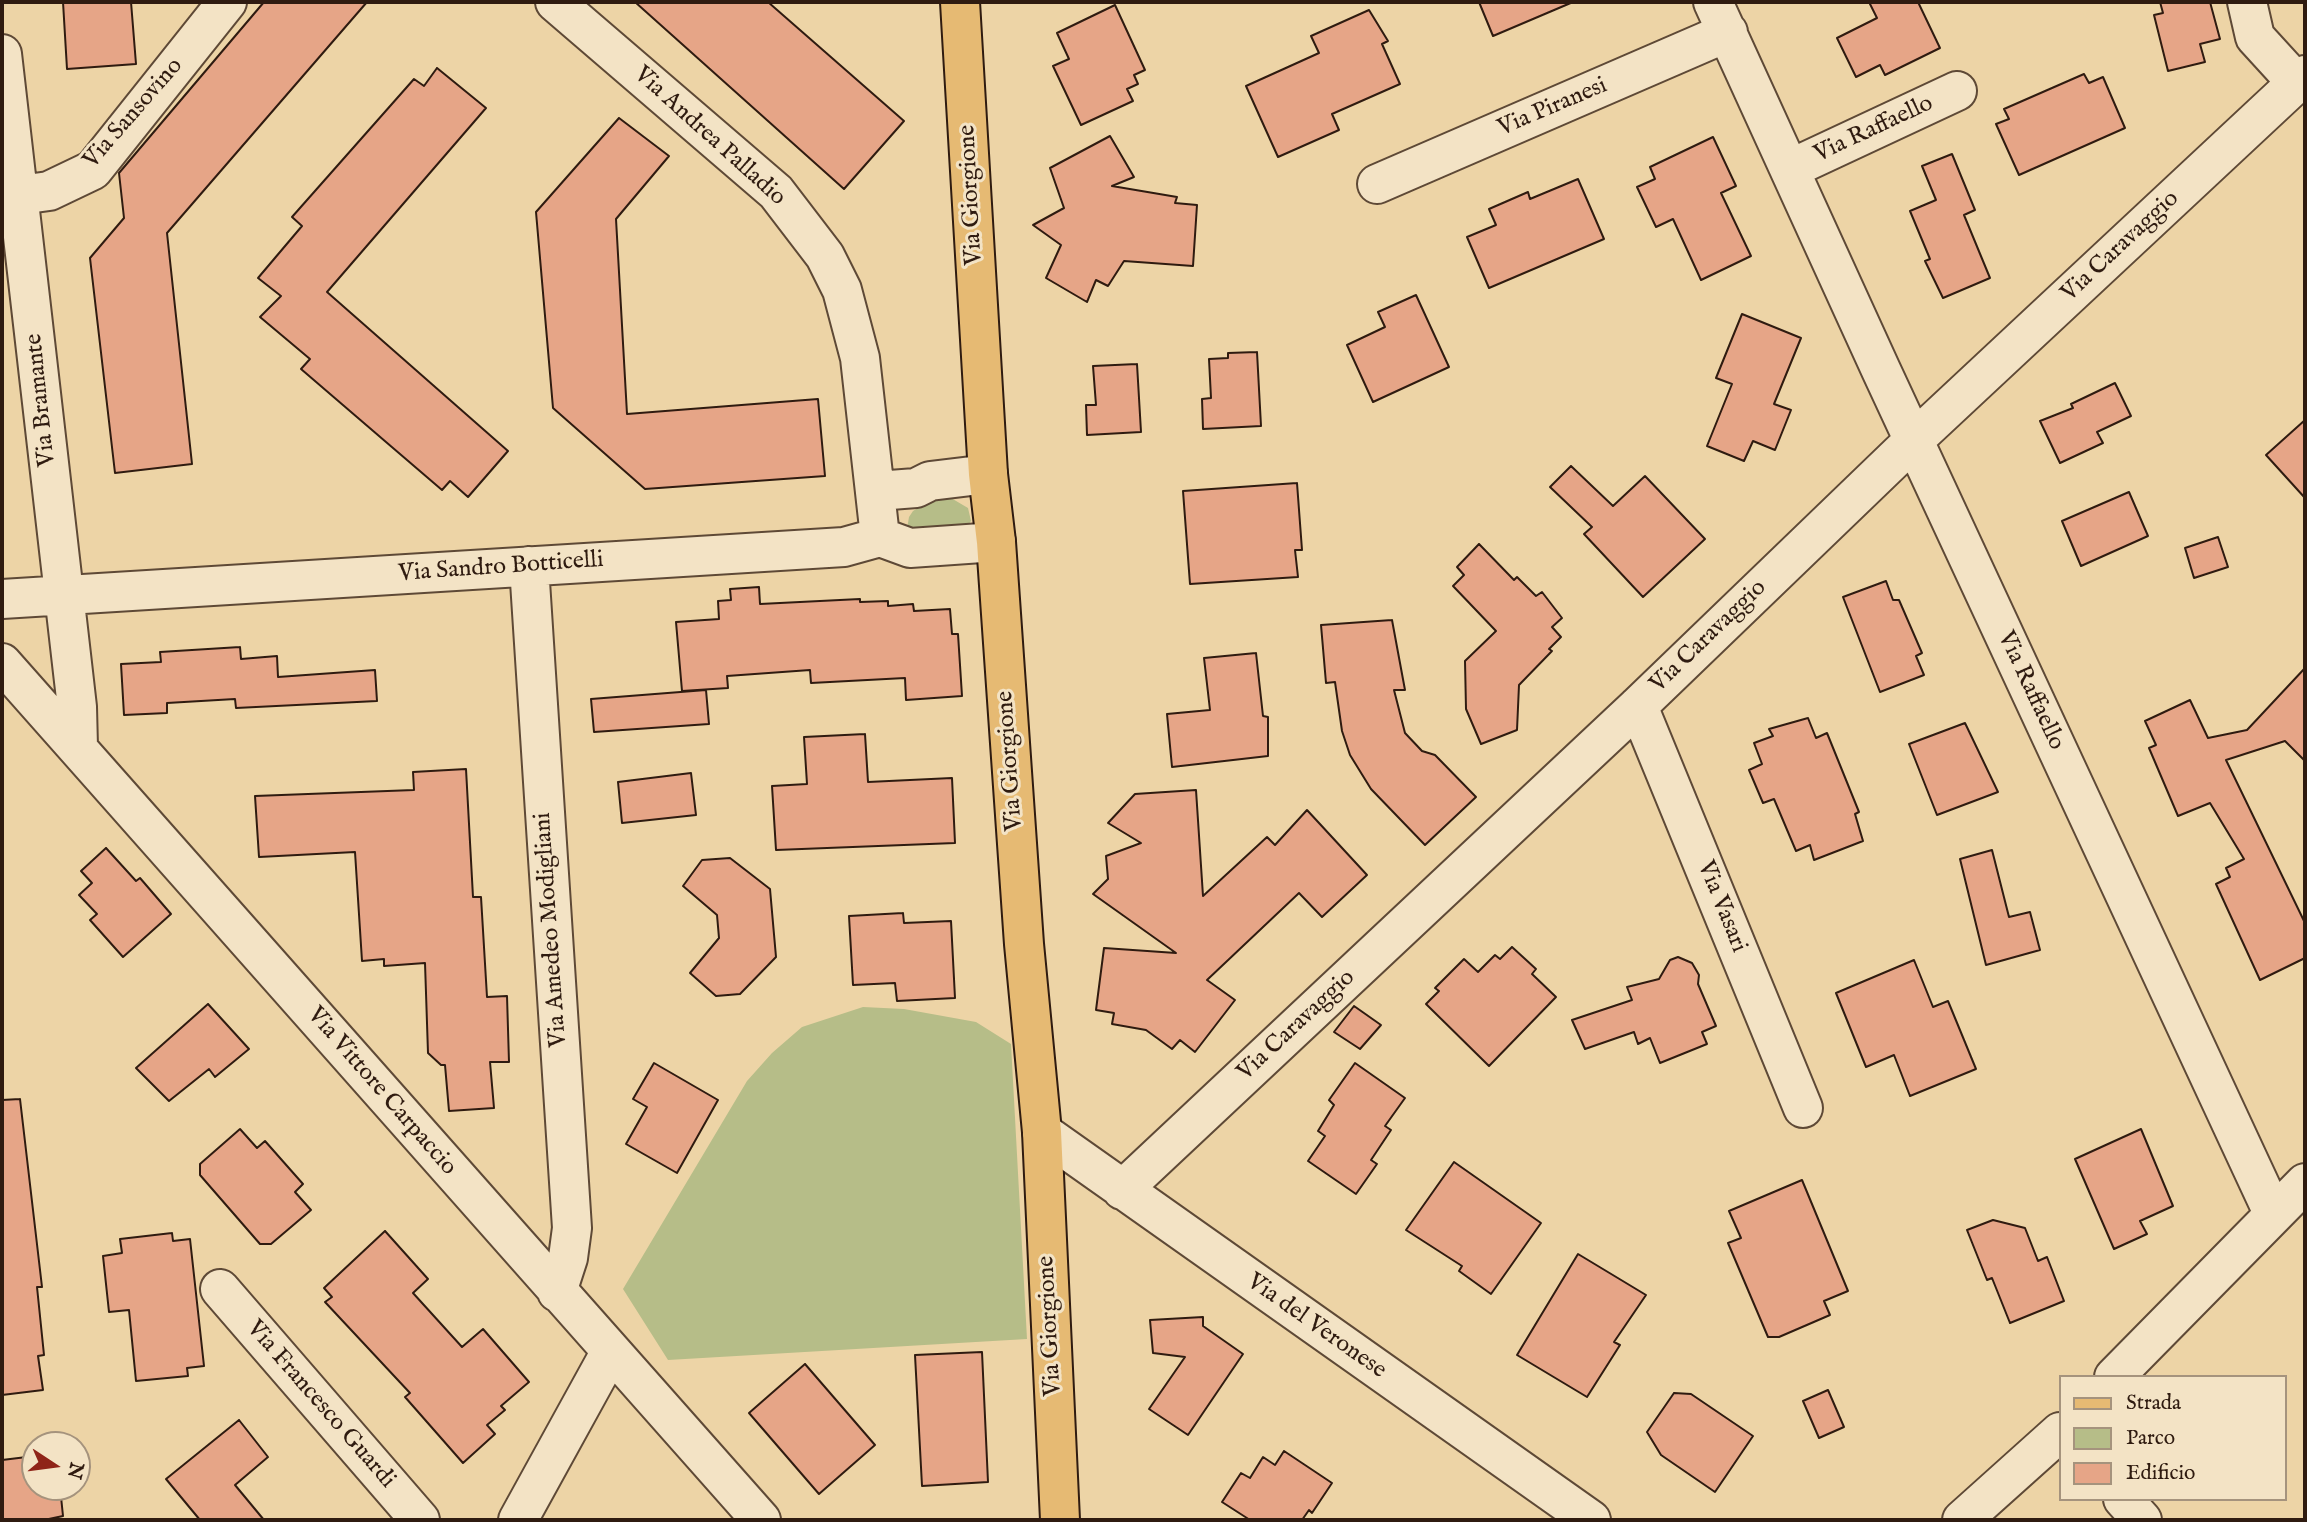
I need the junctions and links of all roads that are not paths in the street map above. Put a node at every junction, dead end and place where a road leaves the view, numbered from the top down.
1 (228, 2) edge
2 (555, 2) edge
3 (960, 2) edge
4 (2247, 2) edge
5 (1721, 17) edge
6 (2, 54) edge
7 (2301, 79) edge
8 (1957, 91) dead end
9 (1790, 169) junction
10 (1377, 184) dead end
11 (20, 195) junction
12 (13, 240) edge
13 (1913, 440) junction
14 (988, 474) junction
15 (877, 491) junction
16 (880, 537) junction
17 (996, 542) junction
18 (528, 566) junction
19 (64, 595) junction
20 (2, 599) edge
21 (2, 663) edge
22 (1638, 706) junction
23 (78, 747) junction
24 (1804, 1108) dead end
25 (1042, 1132) junction
26 (2305, 1183) edge
27 (1122, 1191) junction
28 (2273, 1213) junction
29 (220, 1289) dead end
30 (557, 1292) junction
31 (611, 1351) junction
32 (2116, 1375) edge
33 (2058, 1434) edge
34 (2125, 1501) edge
35 (420, 1520) edge
36 (518, 1520) edge
37 (761, 1520) edge
38 (1060, 1520) edge
39 (1591, 1520) edge
40 (1962, 1520) edge
41 (2142, 1520) edge

1 - 11 street, Via Sansovino
2 - 15 street, Via Andrea Palladio
3 - 14 main road, Via Giorgione
4 - 7 street, Via Caravaggio
5 - 9 street, Via Raffaello
5 - 10 street, Via Piranesi
6 - 11 street, Via Bramante
7 - 13 street, Via Caravaggio
8 - 9 street, Via Raffaello
9 - 13 street, Via Raffaello
11 - 12 street, Via Bramante
12 - 19 street, Via Bramante
13 - 22 street, Via Caravaggio
13 - 28 street, Via Raffaello
14 - 15 street
14 - 17 main road, Via Giorgione
15 - 16 street, Via Andrea Palladio
16 - 17 street
16 - 18 street, Via Sandro Botticelli
17 - 25 main road, Via Giorgione
18 - 19 street, Via Sandro Botticelli
18 - 30 street, Via Amedeo Modigliani
19 - 20 street, Via Sandro Botticelli
19 - 23 street, Via Bramante
21 - 23 street, Via Vittore Carpaccio
22 - 24 street, Via Vasari
22 - 27 street, Via Caravaggio
23 - 30 street, Via Vittore Carpaccio
25 - 27 street, Via del Veronese
25 - 38 main road, Via Giorgione
26 - 28 street
27 - 39 street, Via del Veronese
28 - 32 street
29 - 35 street, Via Francesco Guardi
30 - 31 street, Via Vittore Carpaccio
31 - 36 street
31 - 37 street, Via Vittore Carpaccio
33 - 40 street
34 - 41 street

